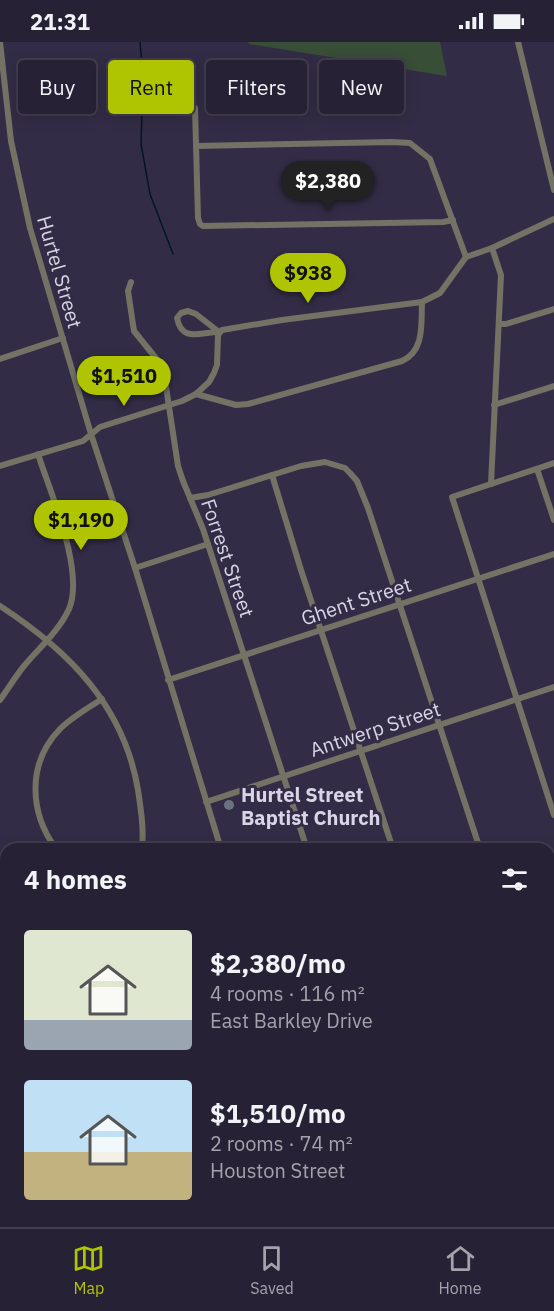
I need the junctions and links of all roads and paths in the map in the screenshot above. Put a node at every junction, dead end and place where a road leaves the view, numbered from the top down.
1 (0, 42) edge
2 (518, 42) edge
3 (1, 56) edge
4 (195, 108) dead end
5 (196, 146) junction
6 (554, 190) edge
7 (554, 219) edge
8 (453, 220) junction
9 (492, 248) junction
10 (466, 257) junction
11 (131, 282) dead end
12 (422, 302) junction
13 (554, 309) edge
14 (499, 324) junction
15 (219, 332) junction
16 (63, 338) junction
17 (0, 359) edge
18 (554, 386) edge
19 (196, 394) junction
20 (170, 405) junction
21 (494, 405) junction
22 (91, 434) junction
23 (38, 454) junction
24 (554, 463) edge
25 (0, 466) edge
26 (537, 469) junction
27 (272, 475) junction
28 (491, 484) junction
29 (190, 498) junction
30 (554, 520) edge
31 (208, 543) junction
32 (554, 554) edge
33 (135, 568) junction
34 (477, 579) junction
35 (399, 604) junction
36 (0, 606) edge
37 (321, 630) junction
38 (46, 640) junction
39 (244, 655) junction
40 (168, 680) junction
41 (554, 687) edge
42 (102, 699) junction
43 (0, 700) edge
44 (517, 700) junction
45 (439, 724) junction
46 (361, 751) junction
47 (284, 777) junction
48 (206, 802) junction
49 (554, 815) edge
50 (53, 843) edge
51 (142, 843) edge
52 (219, 843) edge
53 (305, 843) edge
54 (391, 843) edge
55 (478, 843) edge

1 - 3 street, Hurtel Street
2 - 6 street
3 - 16 street, Hurtel Street
4 - 5 street
5 - 8 street
5 - 8 street
7 - 9 street
8 - 10 street
9 - 10 street
9 - 14 street
10 - 12 street
11 - 20 street, Forrest Street
12 - 15 street
12 - 19 street
13 - 14 street
14 - 21 street
15 - 15 street
15 - 19 street
16 - 17 street
16 - 22 street, Hurtel Street
18 - 21 street
19 - 20 street
20 - 22 street
20 - 29 street, Forrest Street
21 - 28 street
22 - 23 street
22 - 33 street, Hurtel Street
23 - 25 street
23 - 38 street
24 - 26 street
26 - 28 street
26 - 30 street
27 - 29 street
27 - 35 street
27 - 37 street
28 - 34 street
29 - 31 street, Forrest Street
31 - 33 street
31 - 39 street, Forrest Street
32 - 34 street, Ghent Street
33 - 40 street, Hurtel Street
34 - 35 street, Ghent Street
34 - 44 street
35 - 37 street, Ghent Street
35 - 45 street
36 - 38 street
37 - 39 street, Ghent Street
37 - 46 street
38 - 42 street
38 - 43 street
39 - 40 street, Ghent Street
39 - 47 street, Forrest Street
40 - 48 street, Hurtel Street
41 - 44 street, Antwerp Street
42 - 50 street
42 - 51 street
44 - 45 street, Antwerp Street
44 - 49 street
45 - 46 street, Antwerp Street
45 - 55 street
46 - 47 street, Antwerp Street
46 - 54 street
47 - 48 street, Antwerp Street
47 - 53 street, Forrest Street
48 - 52 street, Hurtel Street

